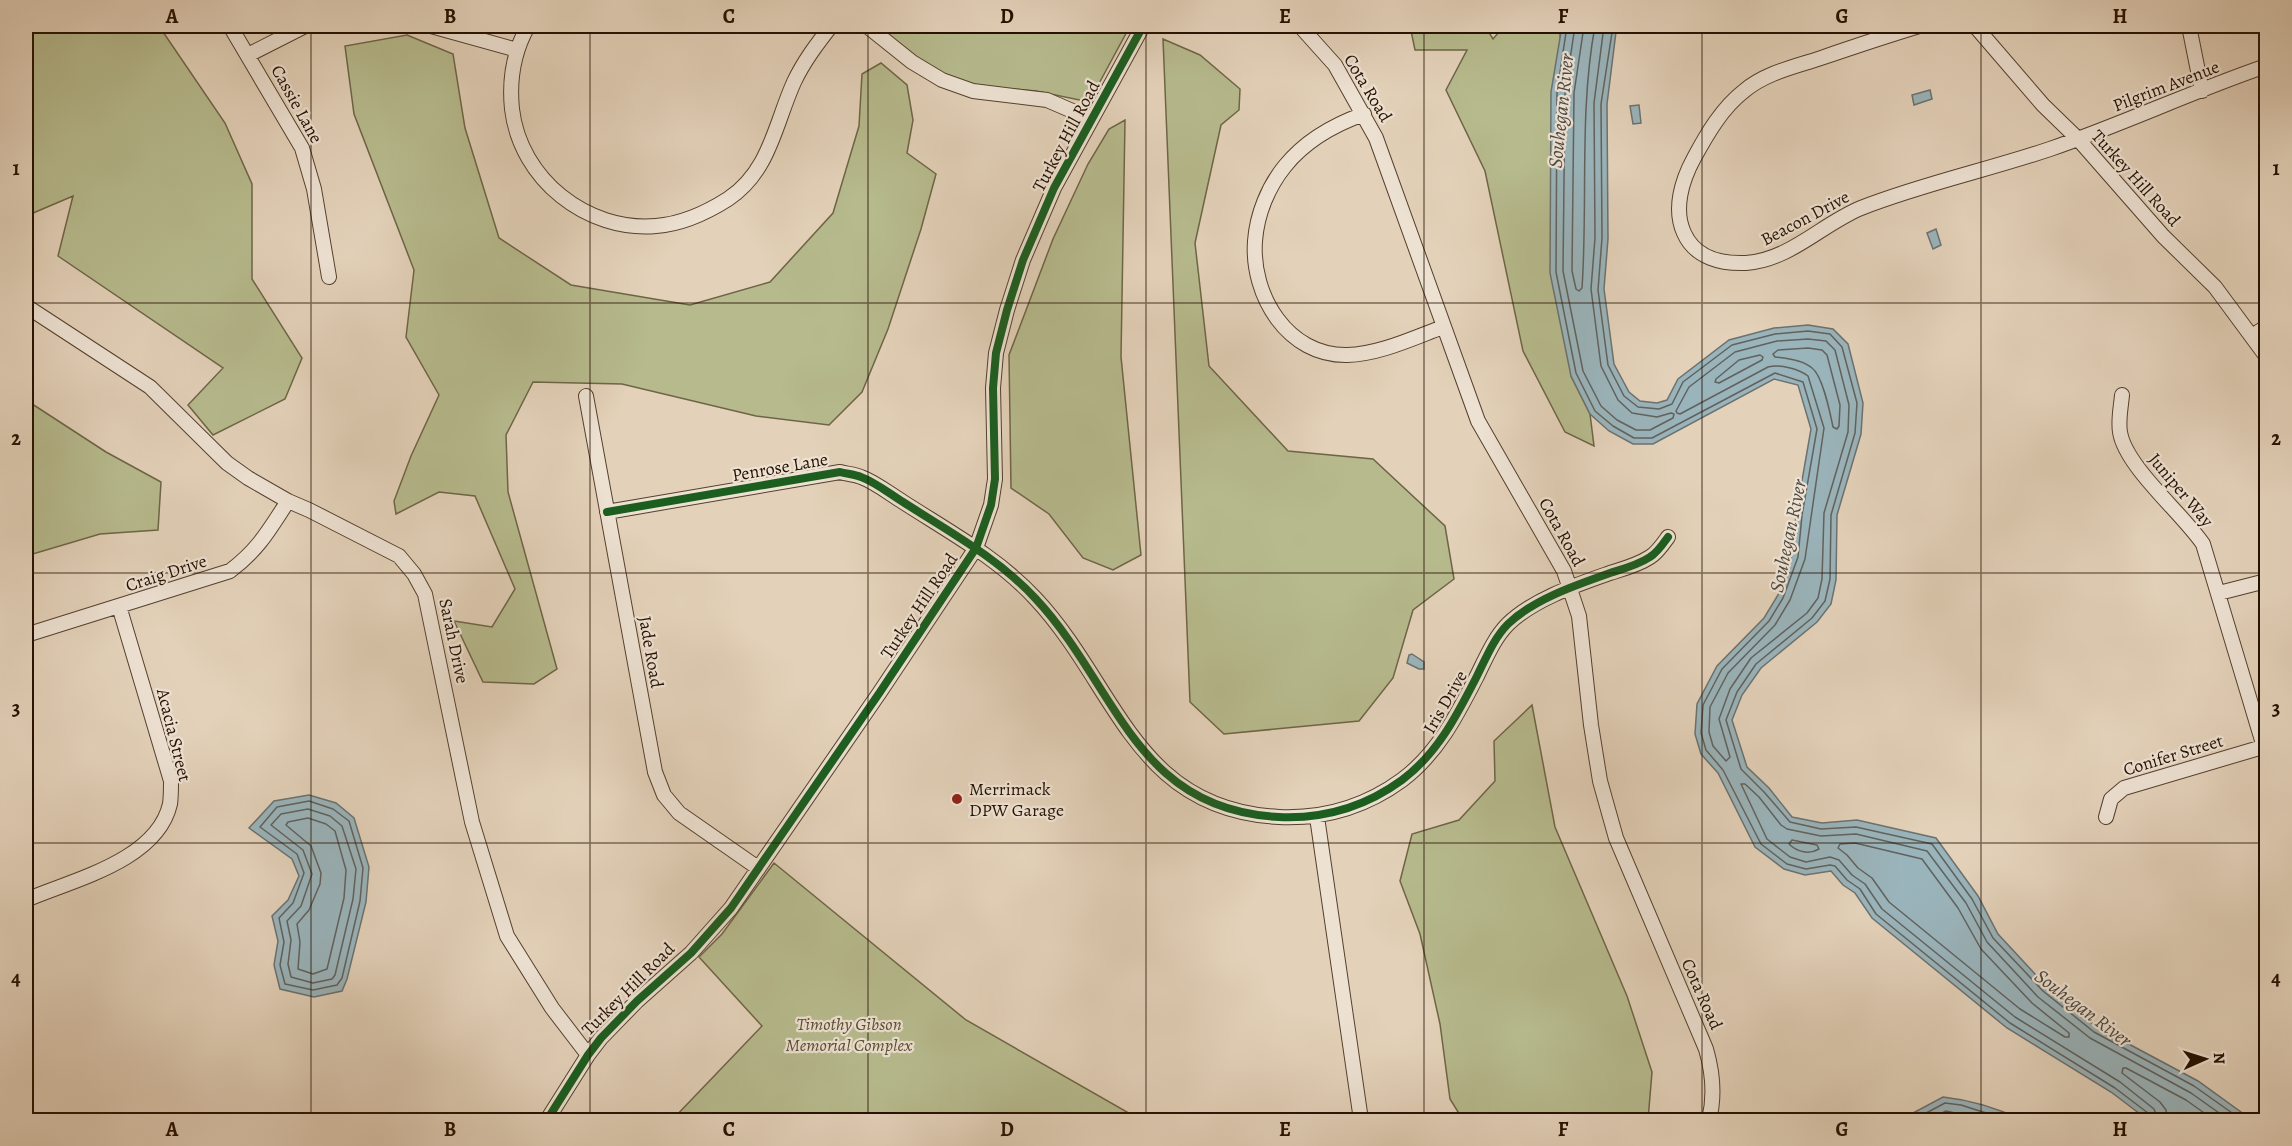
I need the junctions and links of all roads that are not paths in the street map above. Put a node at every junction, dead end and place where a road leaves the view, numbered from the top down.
1 (230, 26) edge
2 (304, 26) edge
3 (431, 26) edge
4 (528, 26) edge
5 (831, 26) edge
6 (867, 26) edge
7 (1143, 26) edge
8 (1300, 26) edge
9 (1919, 26) edge
10 (1975, 26) edge
11 (2189, 26) edge
12 (517, 50) junction
13 (248, 55) junction
14 (2266, 66) edge
15 (2202, 91) junction
16 (1364, 114) junction
17 (1092, 119) junction
18 (2078, 139) junction
19 (329, 277) dead end
20 (26, 306) edge
21 (1443, 327) junction
22 (2266, 327) edge
23 (2252, 336) junction
24 (2266, 356) edge
25 (2122, 395) dead end
26 (586, 396) dead end
27 (288, 501) junction
28 (607, 512) junction
29 (1668, 537) dead end
30 (976, 548) junction
31 (2266, 581) edge
32 (1571, 588) junction
33 (2219, 593) junction
34 (119, 606) junction
35 (26, 635) edge
36 (2265, 747) edge
37 (1317, 817) junction
38 (2106, 817) dead end
39 (758, 868) junction
40 (26, 900) edge
41 (588, 1054) junction
42 (547, 1120) edge
43 (1361, 1120) edge
44 (1709, 1120) edge

1 - 13 street, Cassie Lane
2 - 13 street
3 - 12 street
4 - 12 street
5 - 12 street
6 - 17 street
7 - 17 street, Turkey Hill Road
8 - 16 street, Cota Road
9 - 18 street, Beacon Drive
10 - 18 street, Turkey Hill Road
11 - 15 street
13 - 19 street, Cassie Lane
14 - 15 street, Pilgrim Avenue
15 - 18 street, Pilgrim Avenue
16 - 21 street, Cota Road
16 - 21 street
17 - 30 street, Turkey Hill Road
18 - 23 street, Turkey Hill Road
20 - 27 street, Sarah Drive
21 - 32 street, Cota Road
22 - 23 street
23 - 24 street, Turkey Hill Road
25 - 33 street, Juniper Way
26 - 28 street, Jade Road
27 - 34 street, Craig Drive
27 - 41 street, Sarah Drive
28 - 30 street, Penrose Lane
28 - 39 street, Jade Road
29 - 32 street, Iris Drive
30 - 37 street, Iris Drive
30 - 39 street, Turkey Hill Road
31 - 33 street
32 - 37 street, Iris Drive
32 - 44 street, Cota Road
33 - 36 street, Juniper Way
34 - 35 street, Craig Drive
34 - 40 street, Acacia Street
36 - 38 street, Conifer Street
37 - 43 street
39 - 41 street, Turkey Hill Road
41 - 42 street, Turkey Hill Road

